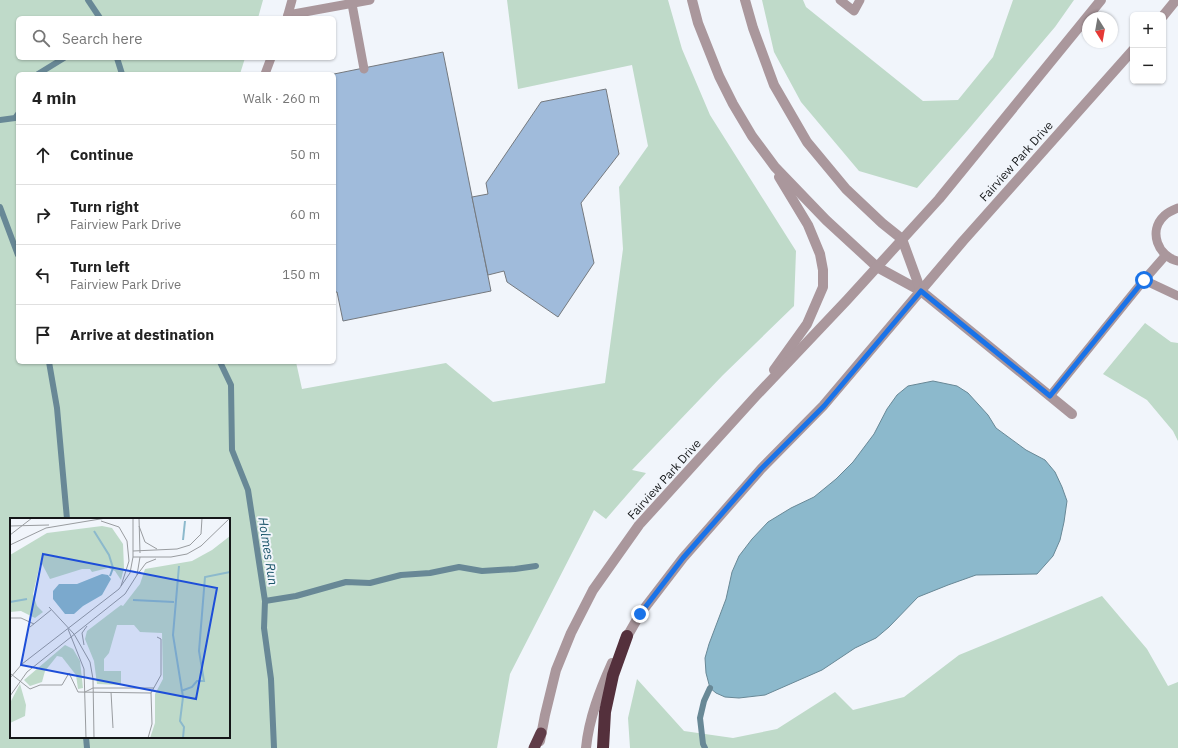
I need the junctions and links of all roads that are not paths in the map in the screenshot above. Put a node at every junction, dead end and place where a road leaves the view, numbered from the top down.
1 (292, 0) edge
2 (370, 0) edge
3 (692, 0) edge
4 (745, 0) edge
5 (840, 0) edge
6 (860, 0) edge
7 (1101, 0) edge
8 (1176, 0) edge
9 (352, 4) junction
10 (1166, 12) edge
11 (287, 16) edge
12 (292, 16) edge
13 (1130, 53) edge
14 (270, 60) edge
15 (364, 68) dead end
16 (266, 72) edge
17 (766, 154) junction
18 (1178, 208) edge
19 (902, 239) junction
20 (1165, 256) junction
21 (1178, 261) edge
22 (877, 267) junction
23 (1144, 280) junction
24 (921, 291) junction
25 (1178, 296) edge
26 (756, 396) junction
27 (1050, 396) junction
28 (1072, 414) dead end
29 (627, 636) junction
30 (541, 733) junction
31 (534, 748) edge
32 (540, 748) edge
33 (586, 748) edge
34 (604, 748) edge

1 - 11 lane
2 - 9 lane
3 - 17 street
4 - 19 street
5 - 6 lane
7 - 19 street, Fairview Park Drive
8 - 10 street
9 - 12 lane
9 - 15 lane
13 - 24 street, Fairview Park Drive
14 - 16 lane
17 - 22 street
17 - 26 street
18 - 20 lane
19 - 22 street, Fairview Park Drive
19 - 24 street
20 - 21 lane
20 - 23 lane
22 - 24 street
22 - 26 street, Fairview Park Drive
23 - 25 lane
23 - 27 lane
24 - 27 street
24 - 29 street, Fairview Park Drive
26 - 30 street, Fairview Park Drive
27 - 28 street
29 - 33 street, Fairview Park Drive
29 - 34 highway
30 - 31 highway
30 - 32 street, Fairview Park Drive

